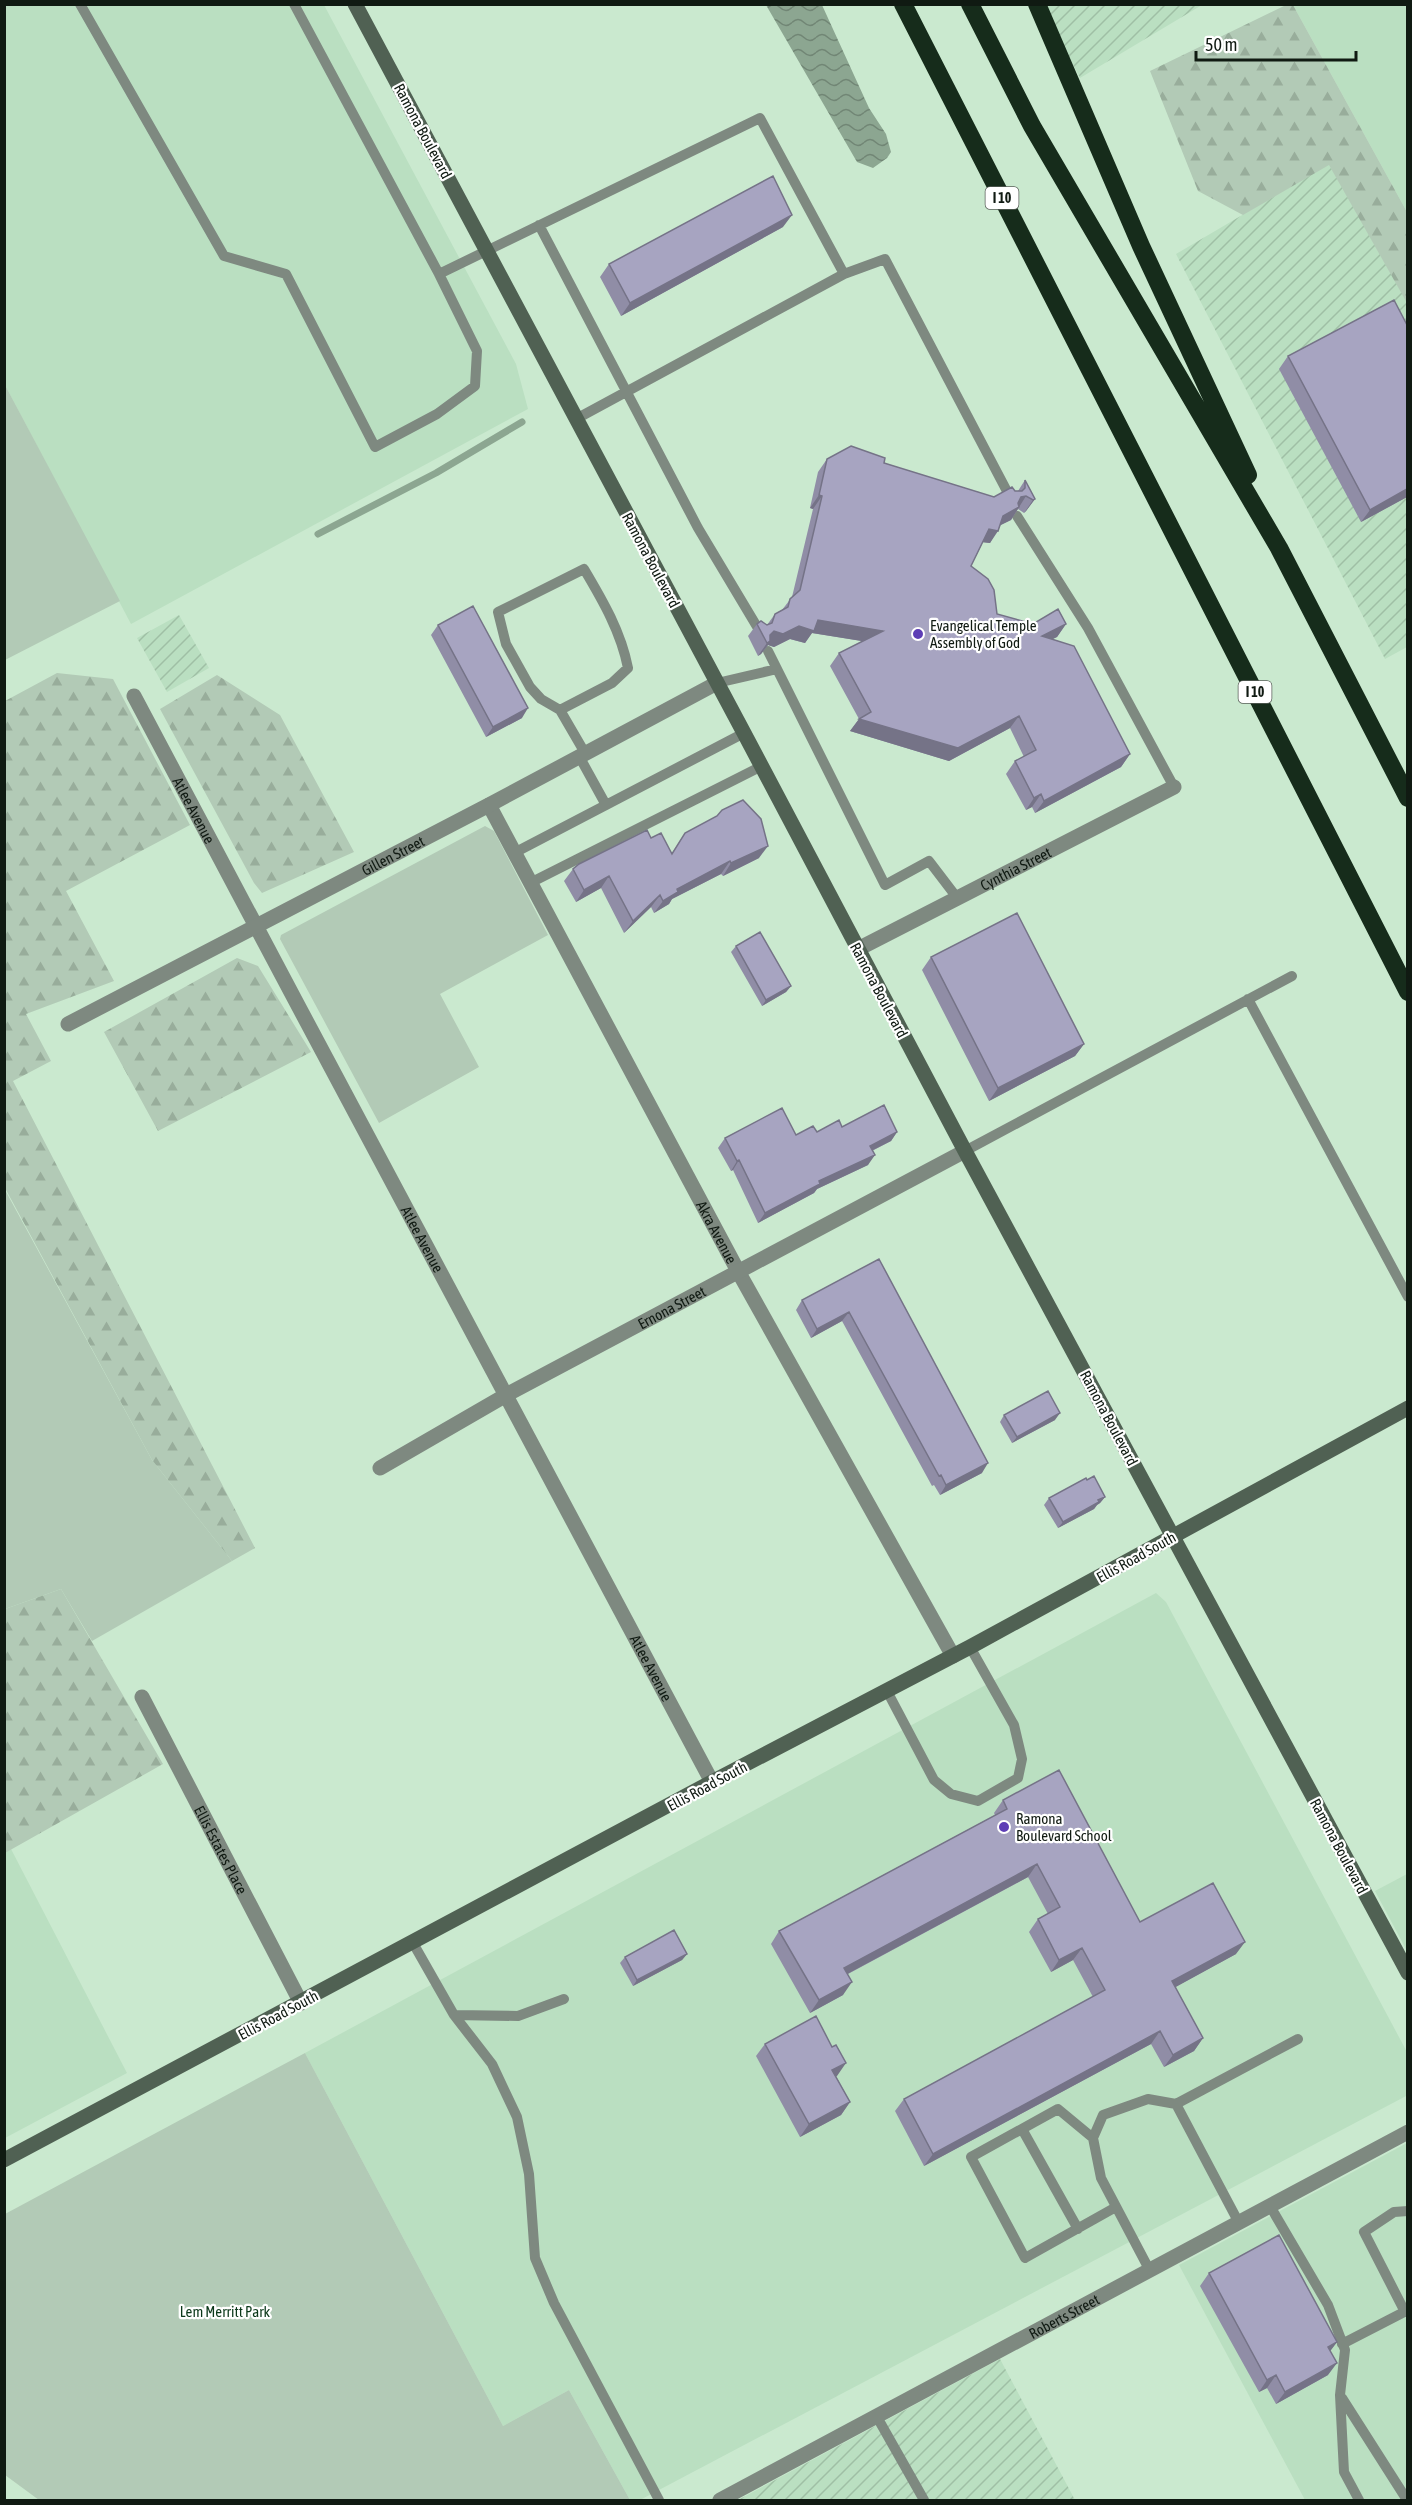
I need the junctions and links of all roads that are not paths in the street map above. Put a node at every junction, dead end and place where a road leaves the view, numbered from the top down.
1 (80, 4) edge
2 (294, 4) edge
3 (355, 4) edge
4 (903, 4) edge
5 (970, 4) edge
6 (1037, 4) edge
7 (539, 225) junction
8 (487, 250) junction
9 (439, 274) junction
10 (844, 274) junction
11 (627, 392) junction
12 (576, 419) junction
13 (1010, 496) edge
14 (1017, 516) edge
15 (1279, 548) junction
16 (759, 630) edge
17 (768, 651) edge
18 (777, 669) junction
19 (717, 683) junction
20 (134, 696) dead end
21 (560, 710) junction
22 (744, 733) junction
23 (582, 754) junction
24 (762, 766) junction
25 (1174, 788) joint
26 (1407, 798) edge
27 (489, 805) junction
28 (606, 805) junction
29 (514, 853) junction
30 (530, 883) junction
31 (958, 899) junction
32 (255, 925) junction
33 (858, 949) junction
34 (1292, 976) dead end
35 (1407, 992) edge
36 (1248, 999) junction
37 (68, 1024) dead end
38 (965, 1151) junction
39 (739, 1273) junction
40 (1407, 1297) edge
41 (508, 1394) junction
42 (1407, 1408) edge
43 (380, 1468) dead end
44 (1173, 1537) junction
45 (970, 1647) junction
46 (953, 1656) junction
47 (887, 1691) junction
48 (142, 1697) dead end
49 (712, 1782) junction
50 (413, 1943) junction
51 (1407, 1973) edge
52 (564, 1999) dead end
53 (301, 2003) junction
54 (454, 2015) junction
55 (1298, 2039) dead end
56 (1176, 2104) junction
57 (1022, 2129) junction
58 (1407, 2132) edge
59 (1093, 2138) junction
60 (4, 2160) edge
61 (1270, 2206) junction
62 (1116, 2207) junction
63 (1407, 2211) edge
64 (1239, 2223) junction
65 (1078, 2229) junction
66 (1150, 2271) junction
67 (1406, 2311) edge
68 (1342, 2343) junction
69 (1340, 2396) junction
70 (877, 2417) junction
71 (659, 2500) edge
72 (720, 2500) edge
73 (924, 2500) edge
74 (1359, 2500) edge
75 (1407, 2500) edge

1 - 9 lane
2 - 9 lane
3 - 8 street, Ramona Boulevard
4 - 35 highway, I 10
5 - 15 highway
6 - 15 highway
7 - 8 lane
7 - 10 lane
7 - 11 lane
8 - 9 lane
8 - 12 street, Ramona Boulevard
10 - 11 lane
10 - 13 lane
11 - 12 lane
11 - 16 lane
12 - 19 street, Ramona Boulevard
14 - 25 lane
15 - 26 highway
17 - 18 lane
18 - 19 lane
18 - 31 lane
19 - 22 street, Ramona Boulevard
19 - 23 street, Gillen Street
20 - 32 street, Atlee Avenue
21 - 21 lane
21 - 23 lane
22 - 24 street, Ramona Boulevard
22 - 28 lane
23 - 27 street, Gillen Street
23 - 28 lane
24 - 30 lane
24 - 33 street, Ramona Boulevard
25 - 31 street, Cynthia Street
27 - 29 street, Akra Avenue
27 - 32 street, Gillen Street
28 - 29 lane
29 - 30 street, Akra Avenue
30 - 39 street, Akra Avenue
31 - 33 street, Cynthia Street
32 - 37 street, Gillen Street
32 - 41 street, Atlee Avenue
33 - 38 street, Ramona Boulevard
34 - 36 lane
36 - 38 lane
36 - 40 lane
38 - 39 street, Ernona Street
38 - 44 street, Ramona Boulevard
39 - 41 street, Ernona Street
39 - 46 street, Akra Avenue
41 - 43 street, Ernona Street
41 - 49 street, Atlee Avenue
42 - 44 street, Ellis Road South
44 - 45 street, Ellis Road South
44 - 51 street, Ramona Boulevard
45 - 46 street, Ellis Road South
45 - 47 lane
46 - 47 street, Ellis Road South
47 - 49 street, Ellis Road South
48 - 53 street, Ellis Estates Place
49 - 50 street, Ellis Road South
50 - 53 street, Ellis Road South
50 - 54 lane
52 - 54 lane
53 - 60 street, Ellis Road South
54 - 71 lane
55 - 56 lane
56 - 59 lane
56 - 64 lane
57 - 59 lane
57 - 65 lane
57 - 65 lane
58 - 61 street, Roberts Street
59 - 62 lane
61 - 64 street, Roberts Street
61 - 68 lane
62 - 65 lane
62 - 66 lane
63 - 67 lane
64 - 66 street, Roberts Street
66 - 70 street, Roberts Street
67 - 68 lane
68 - 69 lane
69 - 74 lane
69 - 75 lane
70 - 72 street, Roberts Street
70 - 73 lane

